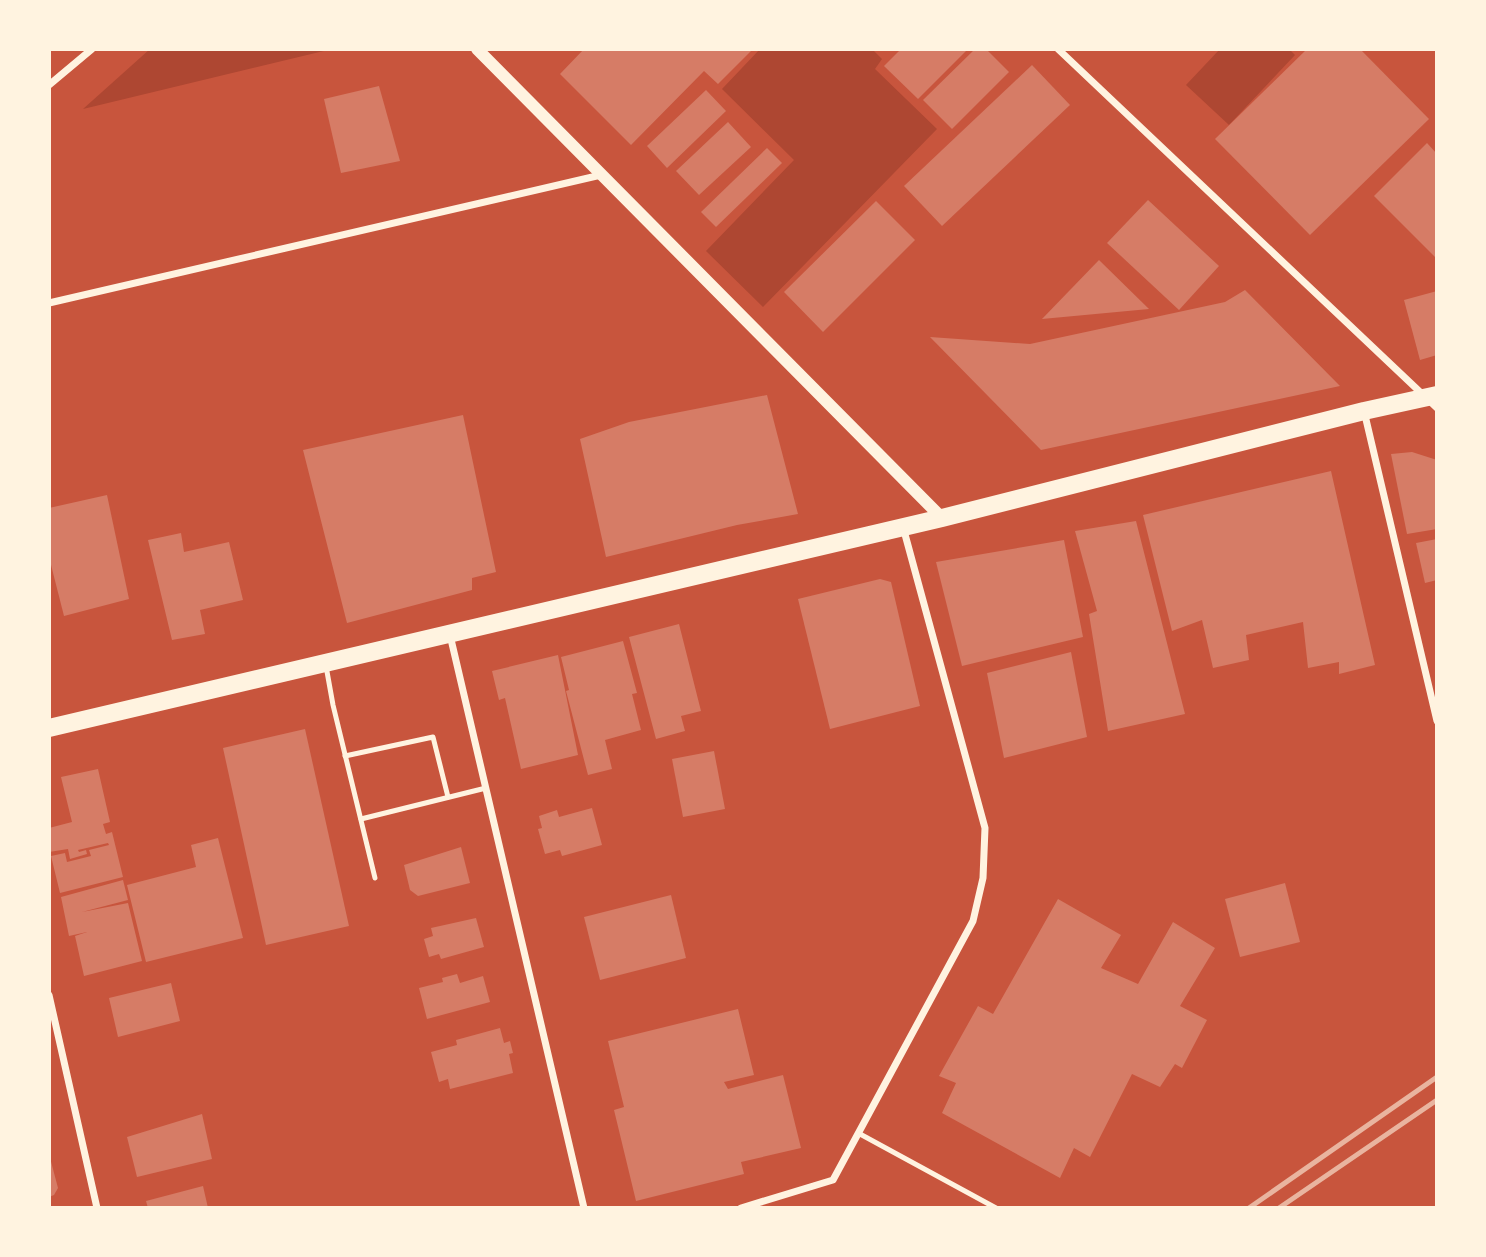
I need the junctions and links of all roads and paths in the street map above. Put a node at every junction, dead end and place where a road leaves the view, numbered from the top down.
1 (92, 49) edge
2 (477, 49) edge
3 (1058, 49) edge
4 (49, 86) edge
5 (601, 174) junction
6 (49, 303) edge
7 (1433, 401) edge
8 (1364, 411) junction
9 (942, 517) junction
10 (903, 527) junction
11 (450, 634) junction
12 (326, 663) junction
13 (1437, 722) edge
14 (49, 727) edge
15 (345, 756) junction
16 (486, 788) junction
17 (449, 797) junction
18 (361, 819) junction
19 (375, 878) dead end
20 (49, 995) edge
21 (860, 1134) junction
22 (97, 1208) edge
23 (584, 1208) edge
24 (741, 1208) edge
25 (996, 1208) edge

1 - 4 street
2 - 5 street
3 - 7 street
5 - 6 street
5 - 9 street
7 - 8 main road
8 - 9 main road
8 - 13 street
9 - 10 main road
10 - 11 main road
10 - 21 street
11 - 12 main road
11 - 16 street
12 - 14 main road
12 - 15 lane
15 - 17 lane
15 - 18 lane
16 - 17 lane
16 - 23 street
17 - 18 lane
18 - 19 lane
20 - 22 street
21 - 24 street
21 - 25 lane

